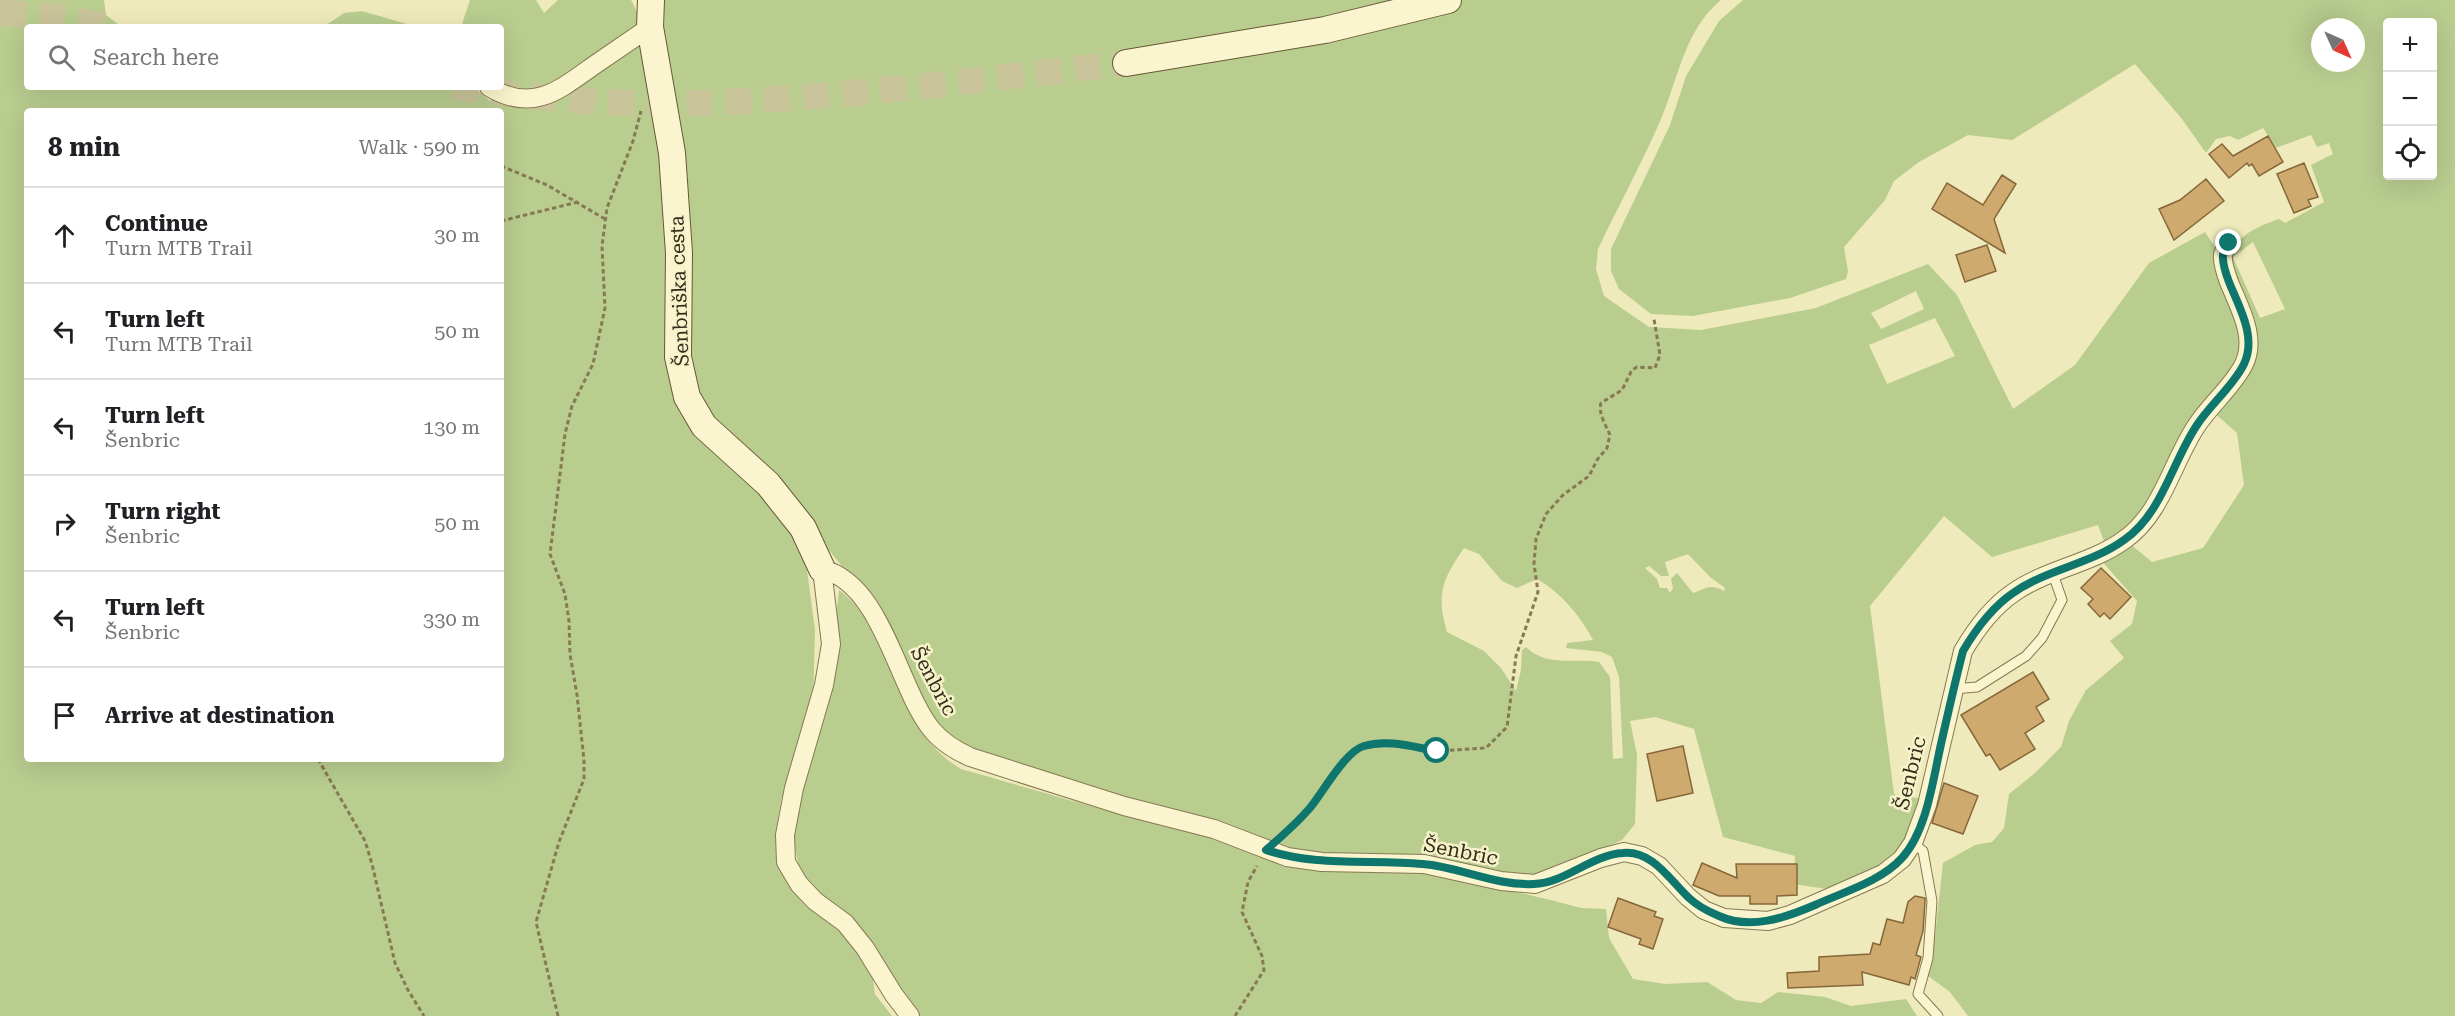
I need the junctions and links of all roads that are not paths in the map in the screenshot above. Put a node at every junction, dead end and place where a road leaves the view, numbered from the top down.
1 (641, 0) edge
2 (651, 0) edge
3 (1448, 0) edge
4 (650, 27) junction
5 (1126, 63) tunnel mouth
6 (494, 90) edge
7 (2229, 243) dead end
8 (822, 569) junction
9 (2053, 573) junction
10 (1953, 689) junction
11 (1913, 843) junction
12 (910, 1016) edge
13 (1938, 1016) edge

1 - 4 street
2 - 4 street, Šenbriška cesta
3 - 5 street
4 - 6 street
4 - 8 street, Šenbriška cesta
7 - 9 street, Šenbric
8 - 11 street, Šenbric
8 - 12 street
9 - 10 street, Šenbric
9 - 10 lane
10 - 11 street, Šenbric
11 - 13 lane

